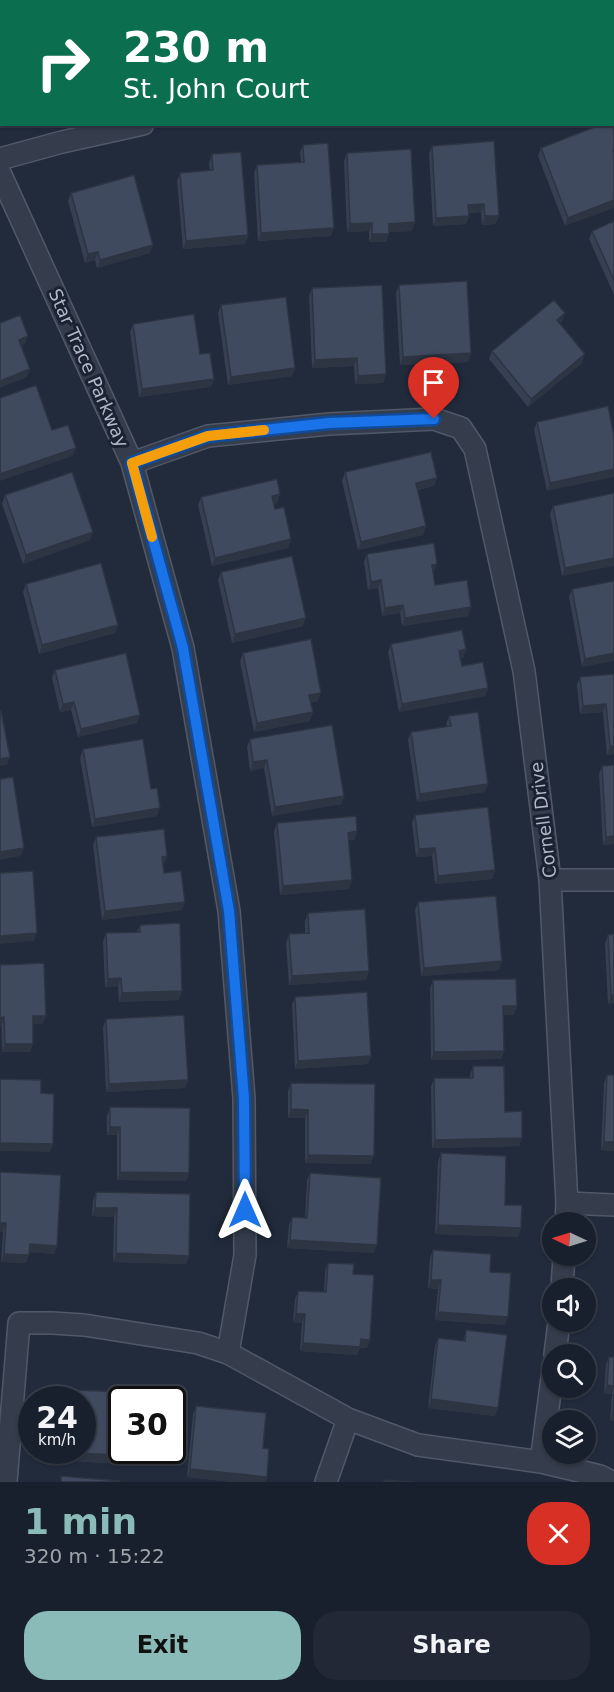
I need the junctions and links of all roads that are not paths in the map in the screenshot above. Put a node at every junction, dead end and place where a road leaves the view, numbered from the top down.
1 (134, 126) edge
2 (0, 159) edge
3 (0, 173) edge
4 (132, 463) junction
5 (550, 880) junction
6 (614, 880) edge
7 (614, 1205) edge
8 (566, 1212) edge
9 (572, 1212) edge
10 (228, 1353) junction
11 (549, 1398) edge
12 (348, 1419) junction
13 (541, 1462) junction
14 (6, 1482) edge
15 (326, 1482) edge
16 (612, 1482) edge

1 - 2 street
3 - 4 street, Star Trace Parkway
4 - 5 street, Cornell Drive
4 - 10 street, Star Trace Parkway
5 - 6 street
5 - 8 street, Cornell Drive
7 - 9 street
10 - 12 street
10 - 14 street
11 - 13 street
12 - 13 street
12 - 15 street
13 - 16 street

